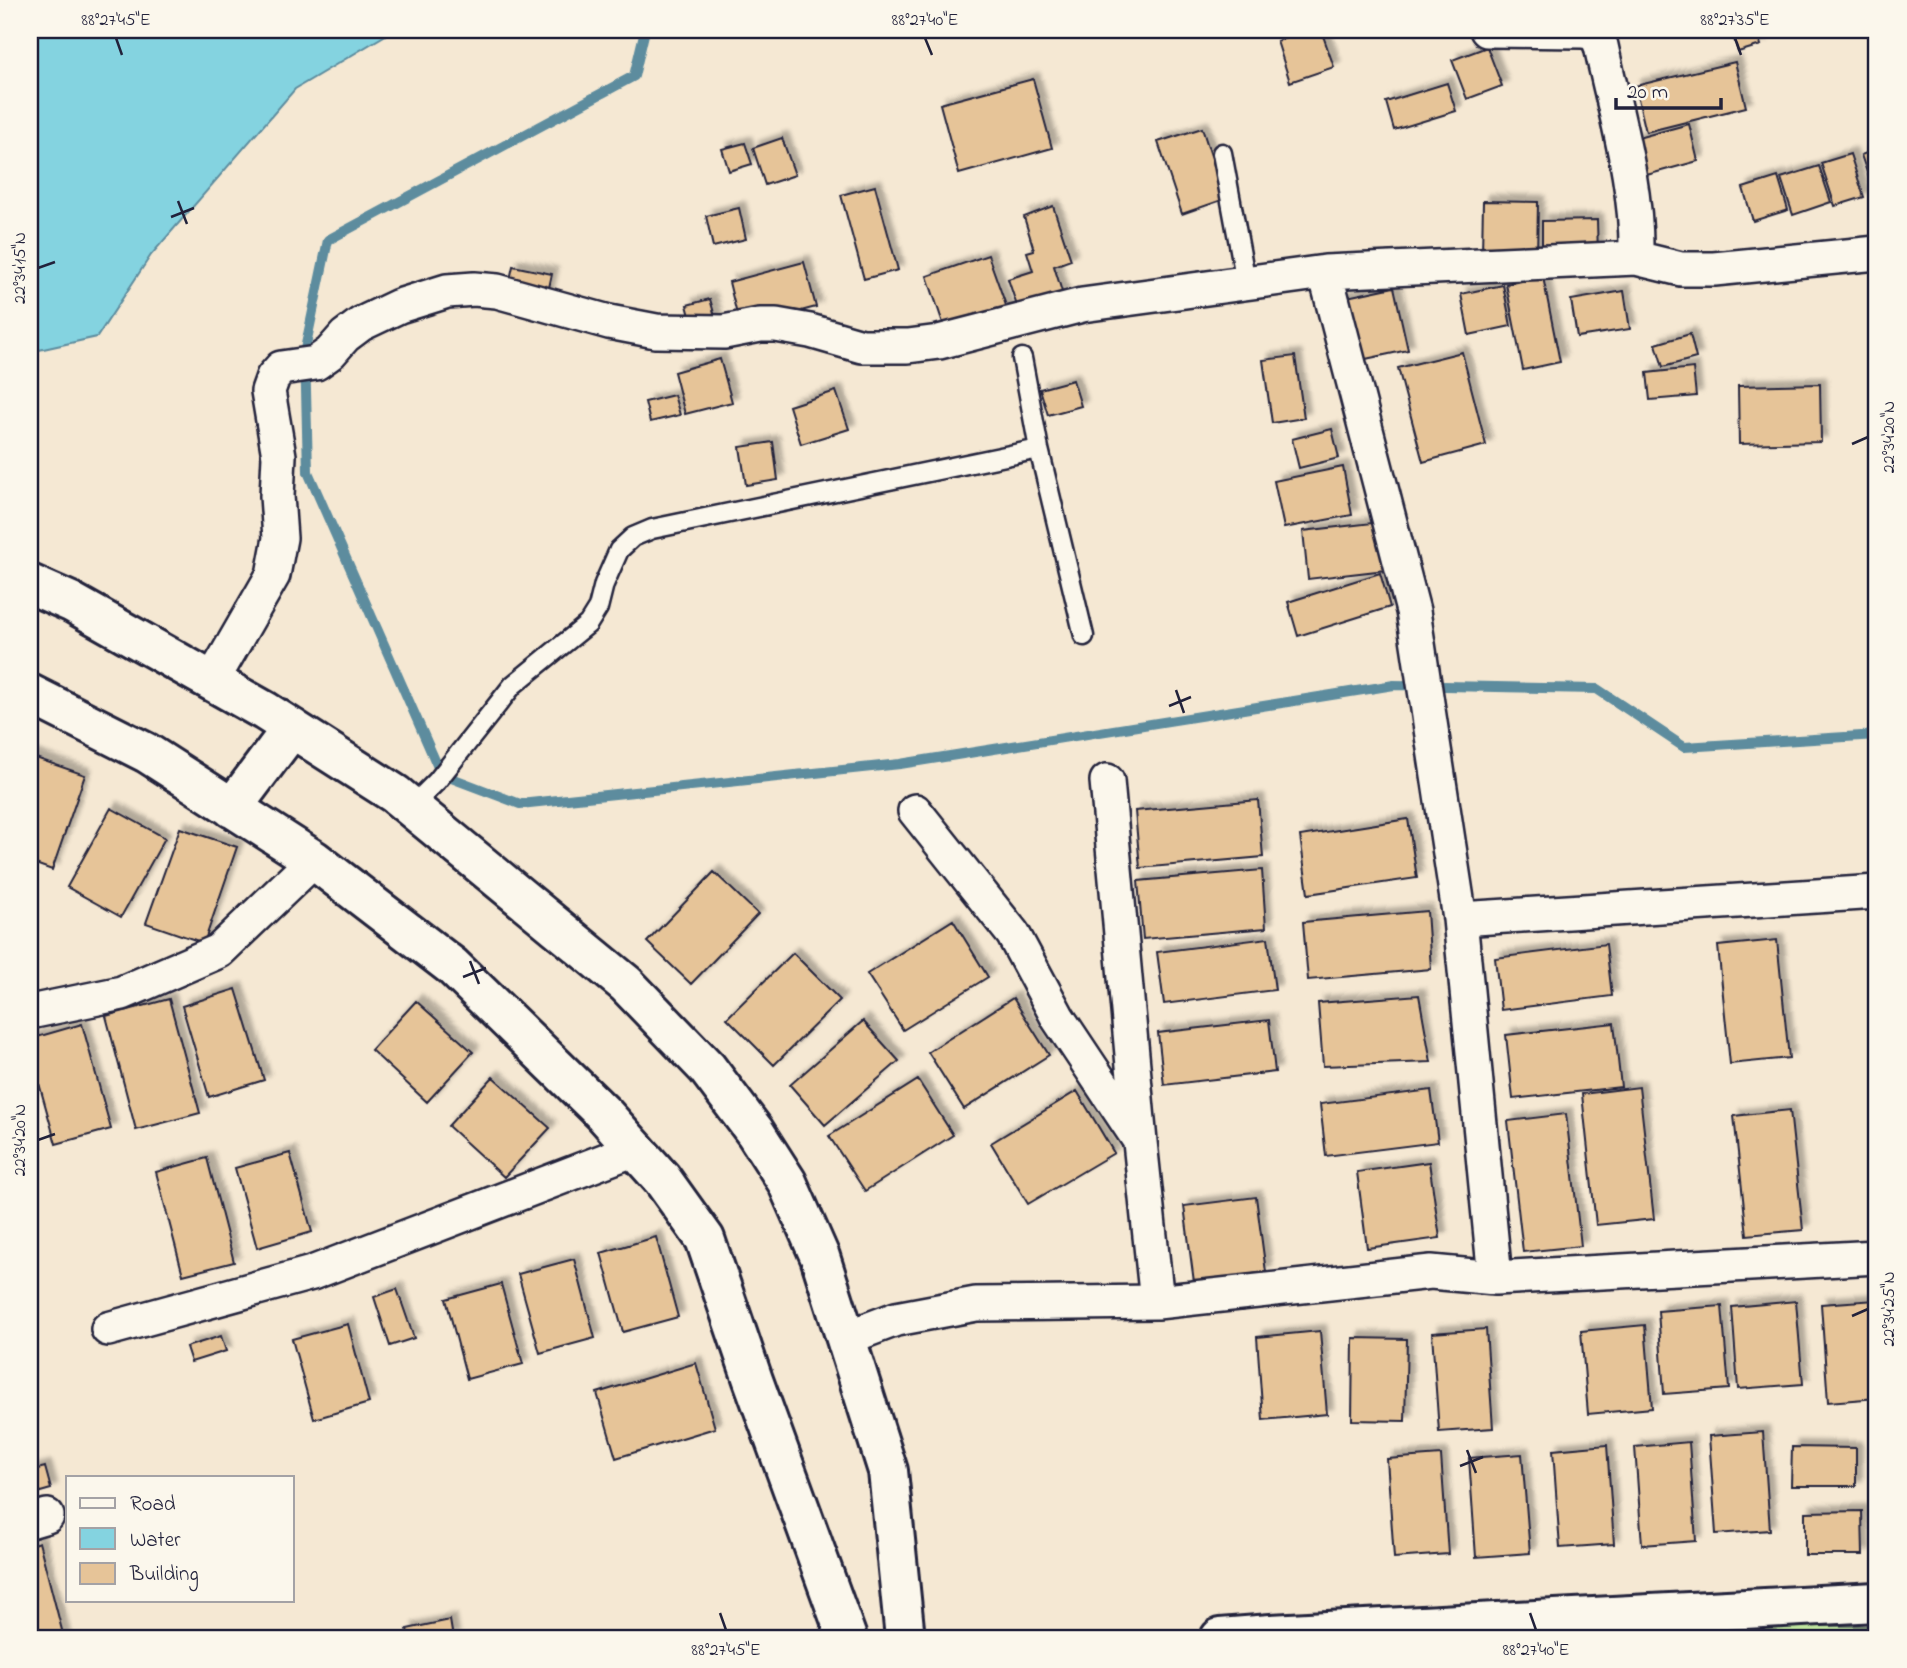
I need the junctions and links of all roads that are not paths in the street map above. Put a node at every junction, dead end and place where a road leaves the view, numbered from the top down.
1 (1487, 30) edge
2 (1222, 152) dead end
3 (1877, 253) edge
4 (1636, 258) junction
5 (1325, 272) junction
6 (1246, 282) junction
7 (1022, 358) dead end
8 (1039, 449) junction
9 (30, 584) edge
10 (1084, 636) dead end
11 (212, 681) junction
12 (30, 694) edge
13 (292, 728) junction
14 (1107, 781) dead end
15 (424, 794) junction
16 (232, 808) junction
17 (915, 811) dead end
18 (314, 860) junction
19 (1877, 892) edge
20 (1460, 919) junction
21 (30, 1012) edge
22 (1140, 1142) junction
23 (635, 1149) junction
24 (1877, 1257) edge
25 (1495, 1278) junction
26 (1157, 1302) junction
27 (108, 1329) dead end
28 (846, 1338) junction
29 (1877, 1602) edge
30 (847, 1638) edge
31 (905, 1638) edge
32 (1220, 1638) edge

1 - 4 street
2 - 6 lane
3 - 4 street
4 - 5 street
5 - 6 street
5 - 20 street
6 - 11 street
7 - 8 lane
8 - 10 lane
8 - 15 lane
9 - 11 street
11 - 13 street
12 - 16 street
13 - 15 street
13 - 16 street
14 - 22 street
15 - 28 street
16 - 18 street
17 - 22 street
18 - 21 street
18 - 23 street
19 - 20 street
20 - 25 street
22 - 26 street
23 - 27 street
23 - 30 street
24 - 25 street
25 - 26 street
26 - 28 street
28 - 31 street
29 - 32 street

